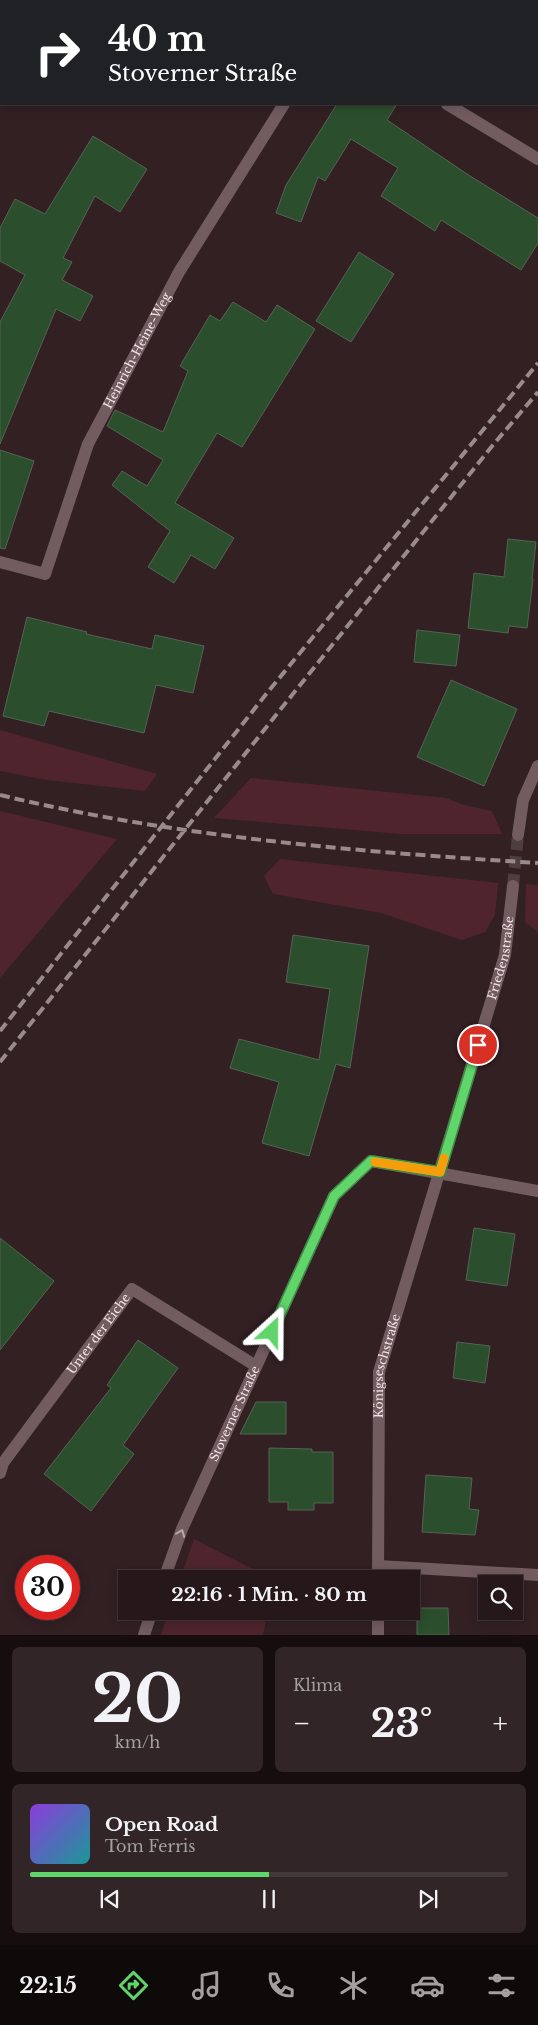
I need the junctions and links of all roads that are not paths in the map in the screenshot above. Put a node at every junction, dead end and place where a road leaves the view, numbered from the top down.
1 (283, 105) edge
2 (449, 105) edge
3 (538, 159) edge
4 (0, 562) edge
5 (538, 766) edge
6 (518, 835) tunnel mouth
7 (513, 886) tunnel mouth
8 (440, 1172) junction
9 (538, 1191) edge
10 (256, 1366) junction
11 (0, 1473) edge
12 (167, 1570) edge
13 (378, 1570) edge
14 (420, 1573) edge
15 (538, 1575) edge
16 (149, 1620) edge
17 (378, 1620) edge
18 (144, 1635) edge
19 (378, 1635) edge

1 - 4 street, Heinrich-Heine-Weg
2 - 3 street
5 - 6 street
7 - 8 street, Friedenstraße
8 - 9 street
8 - 10 street, Stoverner Straße
8 - 13 street, Königseschstraße
10 - 11 street, Unter der Eiche
12 -> 10 street, Stoverner Straße
14 - 15 street, Königseschstraße
16 - 18 street
17 - 19 street

